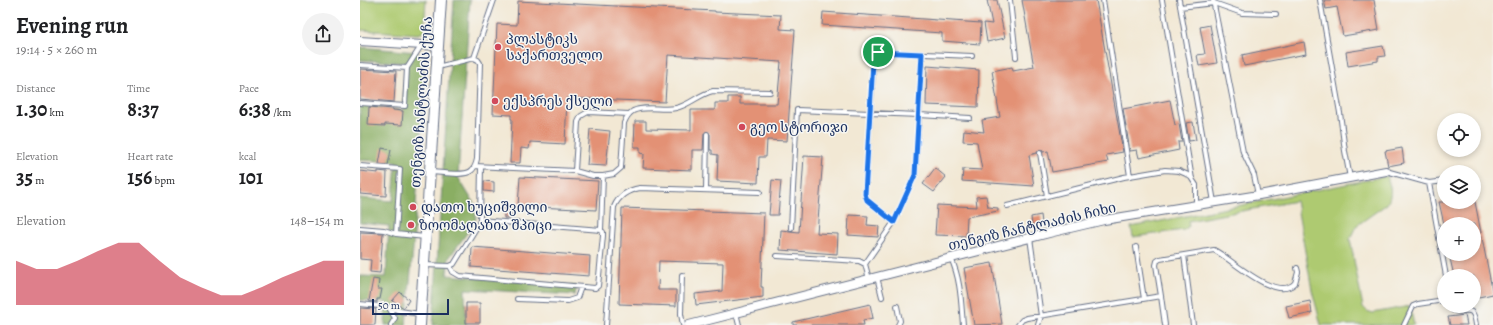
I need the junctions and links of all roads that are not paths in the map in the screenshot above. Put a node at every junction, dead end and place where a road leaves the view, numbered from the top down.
1 (441, 0) edge
2 (494, 0) edge
3 (1010, 0) edge
4 (1103, 0) edge
5 (1162, 0) edge
6 (1179, 0) edge
7 (1320, 0) edge
8 (1214, 2) edge
9 (1180, 7) junction
10 (1276, 14) dead end
11 (360, 41) edge
12 (422, 45) junction
13 (438, 46) junction
14 (922, 54) junction
15 (972, 56) dead end
16 (1016, 57) dead end
17 (474, 58) junction
18 (360, 65) edge
19 (437, 67) junction
20 (407, 68) junction
21 (770, 92) dead end
22 (360, 103) edge
23 (870, 113) junction
24 (629, 114) junction
25 (919, 115) junction
26 (970, 118) dead end
27 (707, 134) dead end
28 (1040, 153) dead end
29 (360, 166) edge
30 (475, 166) junction
31 (481, 167) junction
32 (575, 171) junction
33 (1386, 171) joint
34 (430, 172) junction
35 (603, 176) junction
36 (1130, 176) junction
37 (1192, 178) junction
38 (1350, 178) junction
39 (1437, 182) edge
40 (1429, 183) junction
41 (706, 190) junction
42 (760, 192) dead end
43 (1047, 196) junction
44 (1259, 196) junction
45 (1214, 202) junction
46 (1196, 205) junction
47 (1007, 206) dead end
48 (480, 220) junction
49 (894, 222) junction
50 (360, 228) edge
51 (791, 228) dead end
52 (600, 230) junction
53 (396, 234) junction
54 (426, 237) junction
55 (1030, 237) junction
56 (1136, 247) dead end
57 (1184, 254) junction
58 (777, 256) dead end
59 (951, 258) junction
60 (424, 264) junction
61 (865, 264) junction
62 (450, 266) junction
63 (1297, 268) dead end
64 (1445, 269) edge
65 (682, 275) dead end
66 (873, 278) junction
67 (581, 287) junction
68 (1161, 296) junction
69 (882, 297) dead end
70 (517, 299) dead end
71 (1144, 299) junction
72 (1437, 301) edge
73 (360, 304) edge
74 (897, 306) dead end
75 (389, 307) junction
76 (736, 313) junction
77 (1471, 313) edge
78 (421, 314) junction
79 (1040, 316) junction
80 (391, 325) edge
81 (420, 325) edge
82 (606, 325) edge
83 (683, 325) edge
84 (689, 325) edge
85 (739, 325) edge
86 (898, 325) edge
87 (963, 325) edge
88 (1018, 325) edge
89 (1038, 325) edge
90 (1165, 325) edge
91 (1193, 325) edge
92 (1404, 325) edge
93 (1476, 325) edge

1 - 13 street, თენგიზ ჩანტლაძის ქუჩა
2 - 17 lane
3 - 16 lane
4 - 36 lane
5 - 37 lane
6 - 9 lane
7 - 38 lane
8 - 9 lane
8 - 10 lane
8 - 44 lane
9 - 45 lane
11 - 12 street
12 - 13 street
12 - 20 lane
13 - 19 street, თენგიზ ჩანტლაძის ქუჩა
14 - 15 lane
14 - 23 lane
14 - 25 lane
17 - 19 lane
17 - 30 lane
18 - 20 lane
19 - 34 street, თენგიზ ჩანტლაძის ქუჩა
20 - 22 lane
21 - 24 lane
23 - 25 lane
23 - 49 lane
23 - 51 lane
24 - 32 lane
24 - 35 lane
25 - 26 lane
25 - 49 lane
27 - 41 lane
28 - 43 lane
29 - 53 lane
30 - 31 lane
30 - 34 lane
31 - 32 lane
31 - 48 lane
32 - 35 lane
33 - 38 street, თენგიზ ჩანტლაძის ჩიხი
33 - 40 lane
34 - 54 street, თენგიზ ჩანტლაძის ქუჩა
35 - 52 lane
36 - 37 lane
36 - 43 lane
37 - 46 lane
38 - 44 street, თენგიზ ჩანტლაძის ჩიხი
39 - 40 lane
40 - 64 lane
41 - 42 lane
41 - 82 lane
43 - 47 lane
44 - 45 street, თენგიზ ჩანტლაძის ჩიხი
45 - 46 street, თენგიზ ჩანტლაძის ჩიხი
46 - 55 street, თენგიზ ჩანტლაძის ჩიხი
48 - 52 lane
48 - 62 lane
49 - 61 lane
50 - 53 lane
52 - 67 lane
53 - 54 lane
54 - 60 street, თენგიზ ჩანტლაძის ქუჩა
55 - 59 street, თენგიზ ჩანტლაძის ჩიხი
55 - 79 lane
56 - 71 lane
57 - 63 lane
57 - 68 lane
57 - 91 lane
58 - 61 lane
59 - 66 street, თენგიზ ჩანტლაძის ჩიხი
59 - 87 lane
60 - 62 lane
60 - 78 street, თენგიზ ჩანტლაძის ქუჩა
61 - 66 lane
62 - 67 lane
65 - 83 lane
66 - 69 lane
66 - 76 street, თენგიზ ჩანტლაძის ჩიხი
67 - 70 lane
68 - 71 lane
68 - 90 lane
71 - 79 lane
72 - 92 lane
73 - 75 lane
74 - 86 lane
75 - 78 lane
75 - 80 lane
76 - 84 street, თენგიზ ჩანტლაძის ჩიხი
76 - 85 lane
77 - 93 lane
78 - 81 street, თენგიზ ჩანტლაძის ქუჩა
79 - 88 lane
79 - 89 lane

